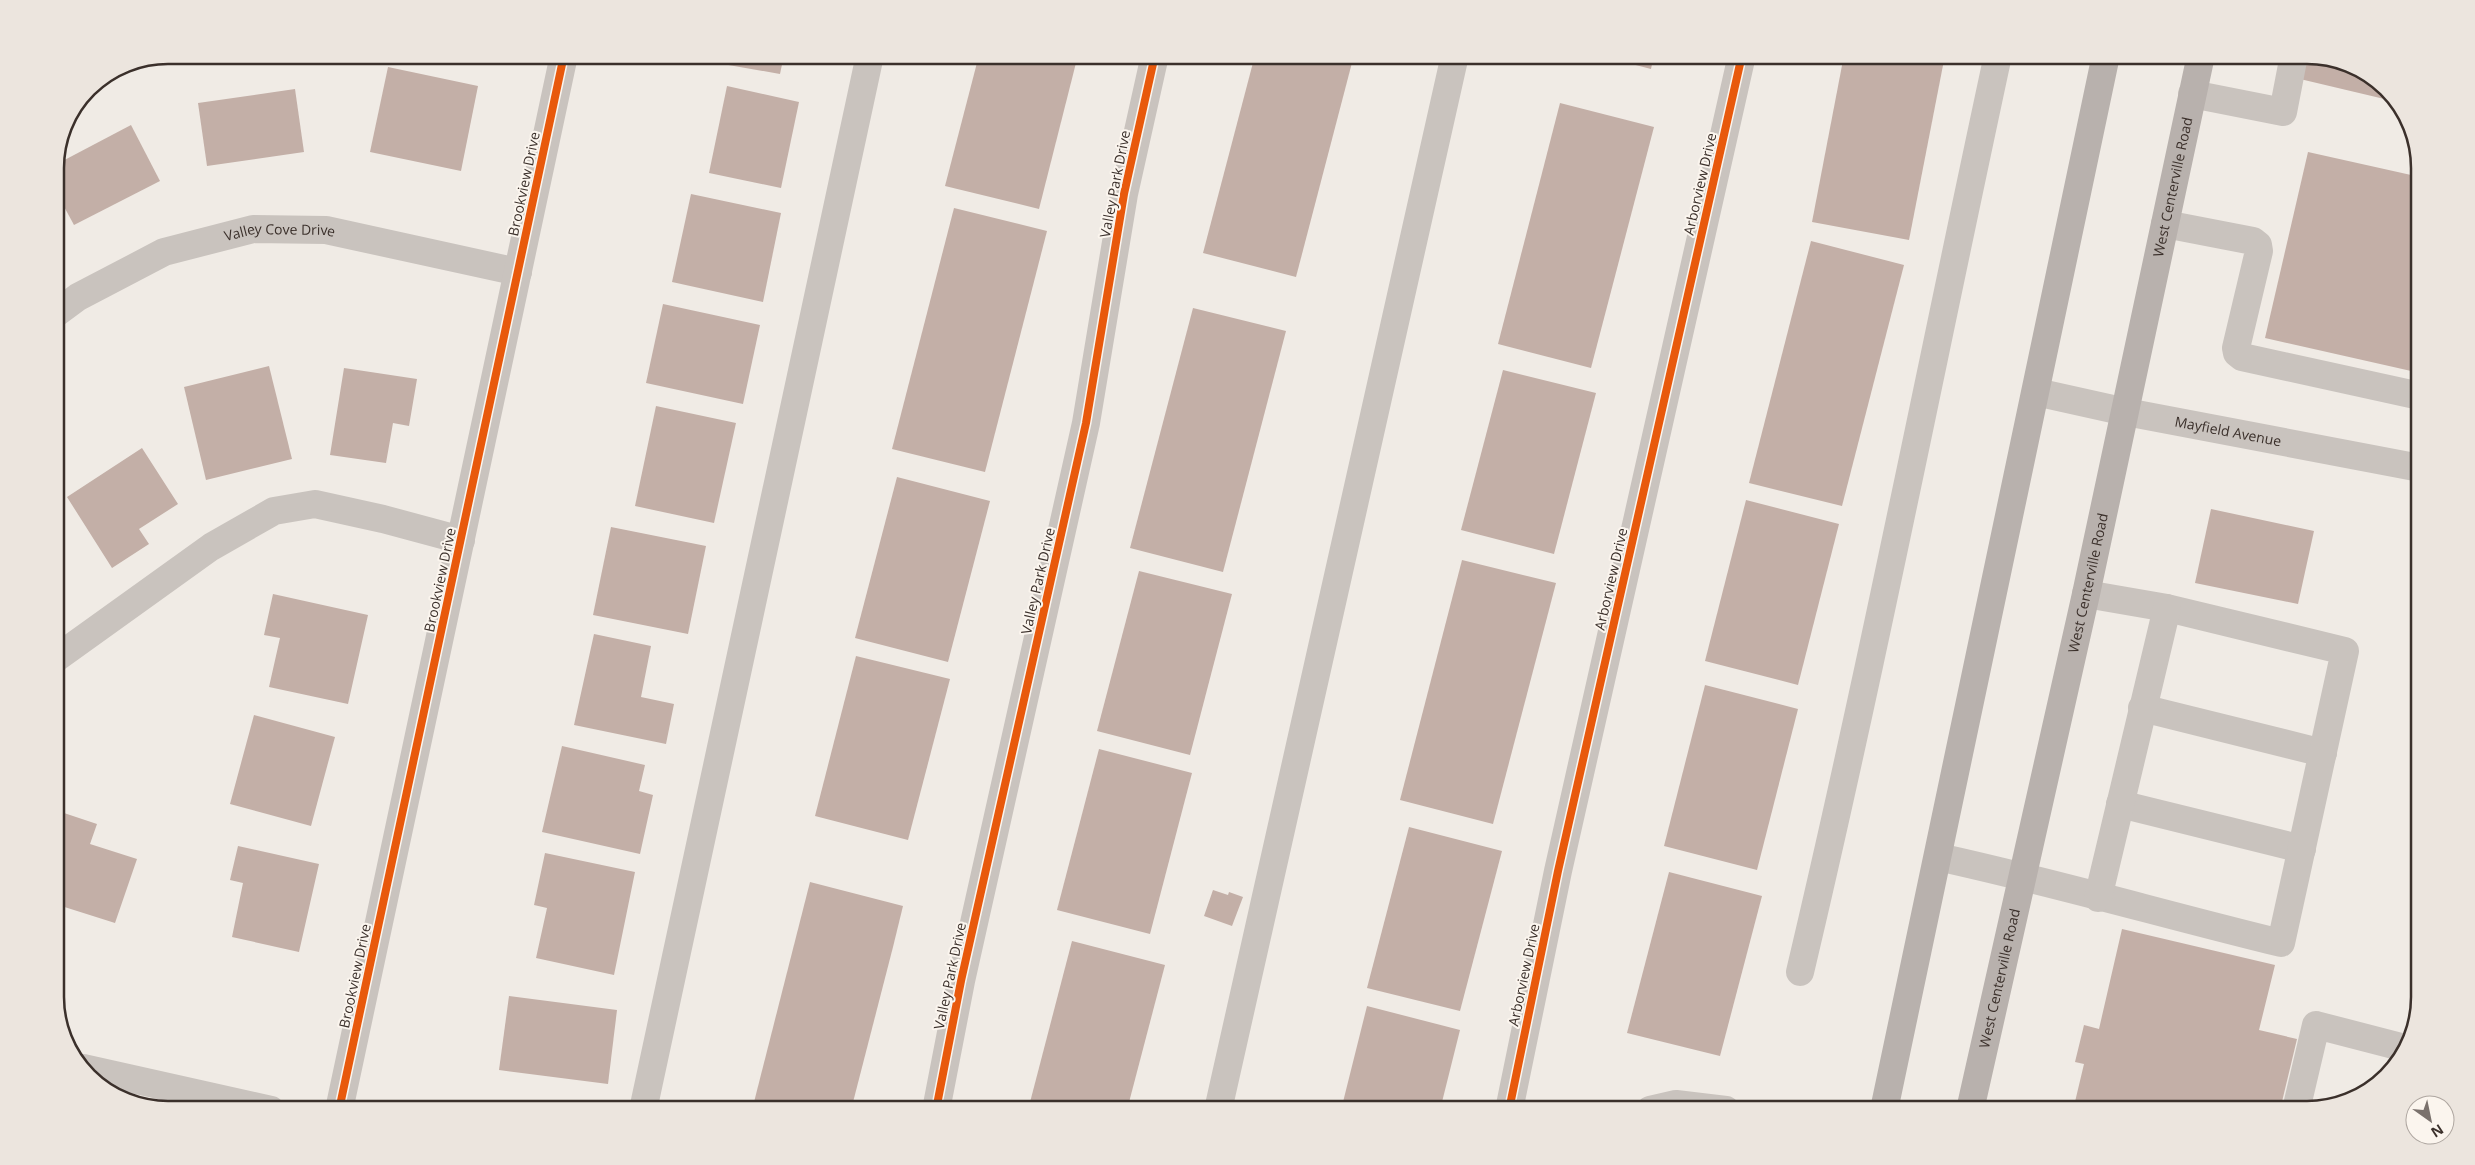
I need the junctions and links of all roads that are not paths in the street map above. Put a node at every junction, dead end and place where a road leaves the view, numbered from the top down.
1 (562, 64) edge
2 (868, 64) edge
3 (1153, 64) edge
4 (1453, 64) edge
5 (1740, 64) edge
6 (1996, 64) edge
7 (2104, 64) edge
8 (2199, 64) edge
9 (2292, 64) edge
10 (2192, 94) junction
11 (2165, 224) junction
12 (518, 272) junction
13 (64, 307) edge
14 (2036, 392) junction
15 (2411, 394) edge
16 (2126, 412) junction
17 (2411, 466) edge
18 (461, 540) junction
19 (2086, 594) junction
20 (2167, 608) junction
21 (64, 653) edge
22 (2142, 708) junction
23 (2323, 753) junction
24 (2120, 804) junction
25 (2302, 849) junction
26 (1938, 857) junction
27 (2022, 876) junction
28 (2098, 898) junction
29 (1800, 972) dead end
30 (2399, 1046) edge
31 (94, 1071) edge
32 (214, 1101) edge
33 (341, 1101) edge
34 (645, 1101) edge
35 (938, 1101) edge
36 (1220, 1101) edge
37 (1511, 1101) edge
38 (1886, 1101) edge
39 (1972, 1101) edge
40 (2298, 1101) edge

1 - 12 street, Brookview Drive
2 - 34 street
3 - 35 street, Valley Park Drive
4 - 36 street
5 - 37 street, Arborview Drive
6 - 29 street
7 - 14 main road
8 - 10 main road, West Centerville Road
9 - 10 street
10 - 11 main road, West Centerville Road
11 - 15 street
11 - 16 main road, West Centerville Road
12 - 13 street, Valley Cove Drive
12 - 18 street, Brookview Drive
14 - 16 street, Mayfield Avenue
14 - 26 main road
16 - 17 street, Mayfield Avenue
16 - 19 main road, West Centerville Road
18 - 21 street
18 - 33 street, Brookview Drive
19 - 20 street
19 - 27 main road, West Centerville Road
20 - 22 street
20 - 23 street
22 - 23 street
22 - 24 street
23 - 25 street
24 - 25 street
24 - 28 street
25 - 28 street
26 - 27 street
26 - 38 main road
27 - 28 street
27 - 39 main road, West Centerville Road
30 - 40 street
31 - 32 street

